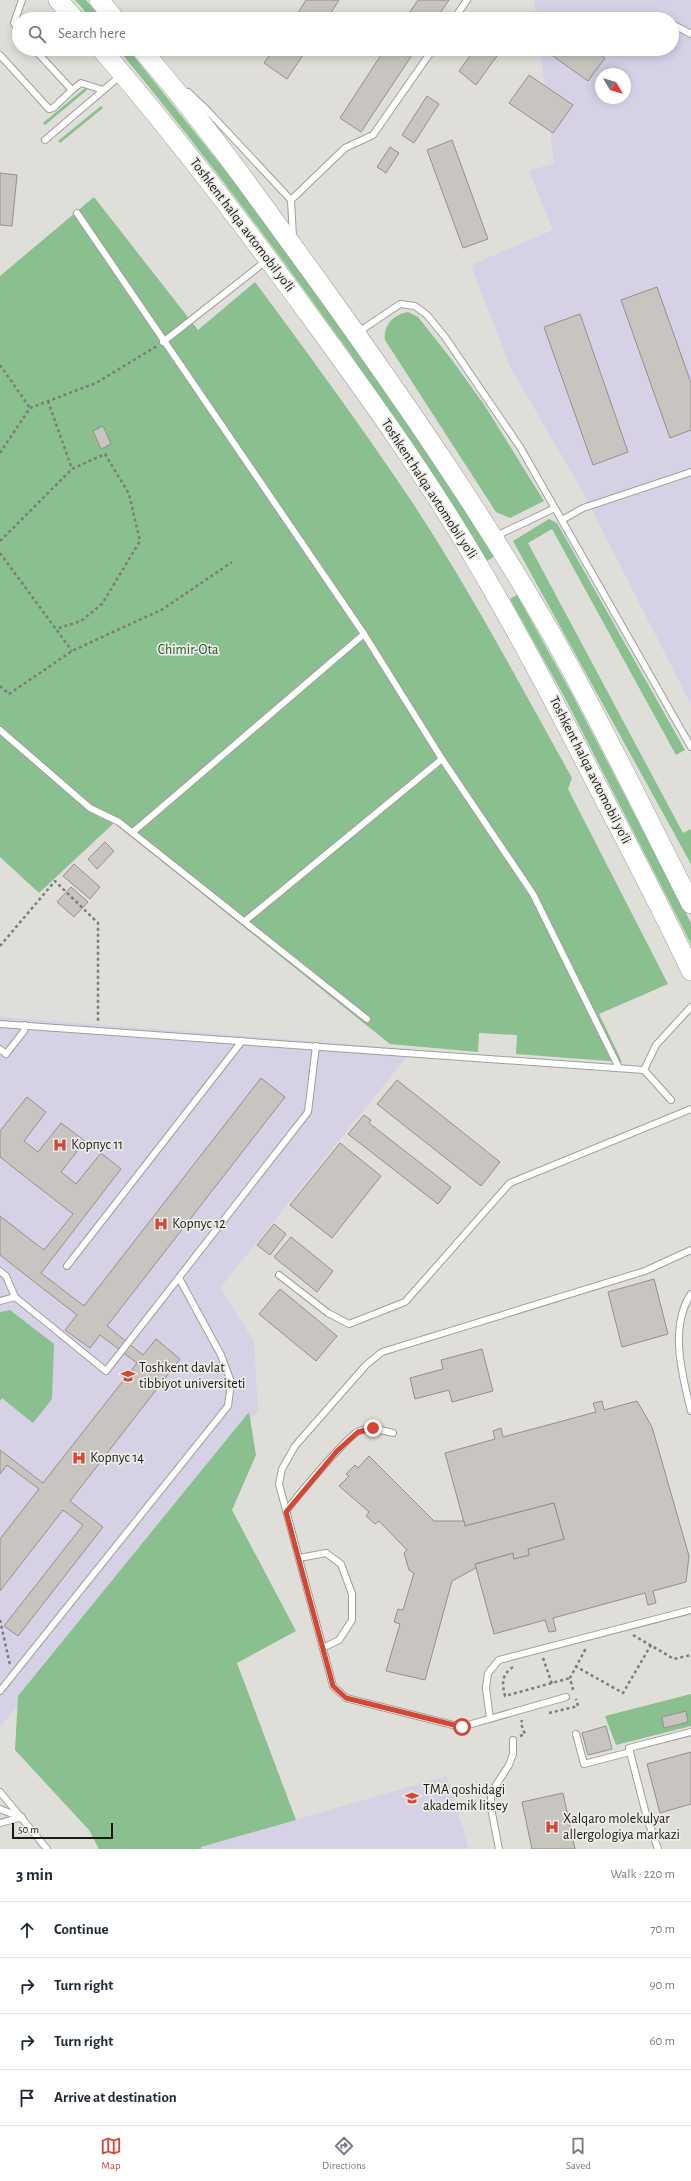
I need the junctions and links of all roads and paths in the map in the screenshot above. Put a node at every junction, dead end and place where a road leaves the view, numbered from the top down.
1 (22, 0) edge
2 (58, 0) edge
3 (98, 0) edge
4 (468, 0) edge
5 (18, 12) edge
6 (68, 12) edge
7 (109, 12) edge
8 (459, 12) edge
9 (679, 28) edge
10 (691, 34) edge
11 (0, 55) edge
12 (40, 56) edge
13 (107, 56) edge
14 (147, 56) edge
15 (147, 56) edge
16 (428, 56) edge
17 (122, 74) junction
18 (72, 90) junction
19 (104, 90) junction
20 (46, 140) dead end
21 (291, 200) junction
22 (77, 213) dead end
23 (293, 246) junction
24 (268, 259) junction
25 (356, 334) junction
26 (164, 342) junction
27 (0, 365) edge
28 (48, 401) junction
29 (30, 408) junction
30 (0, 453) edge
31 (72, 469) junction
32 (691, 472) edge
33 (555, 508) junction
34 (562, 520) junction
35 (494, 537) junction
36 (0, 541) edge
37 (0, 553) edge
38 (232, 562) dead end
39 (515, 571) junction
40 (490, 585) junction
41 (56, 629) junction
42 (364, 634) junction
43 (72, 652) junction
44 (1, 688) edge
45 (0, 730) edge
46 (691, 747) edge
47 (442, 759) junction
48 (133, 832) junction
49 (691, 904) edge
50 (245, 921) junction
51 (0, 946) edge
52 (691, 971) edge
53 (691, 1007) edge
54 (366, 1019) dead end
55 (0, 1024) edge
56 (25, 1026) junction
57 (98, 1031) junction
58 (242, 1041) junction
59 (316, 1046) junction
60 (0, 1049) edge
61 (619, 1068) junction
62 (644, 1070) junction
63 (671, 1100) dead end
64 (691, 1109) edge
65 (691, 1250) edge
66 (67, 1266) dead end
67 (0, 1271) edge
68 (280, 1275) dead end
69 (179, 1278) junction
70 (691, 1294) edge
71 (15, 1297) junction
72 (0, 1301) edge
73 (691, 1411) edge
74 (392, 1433) dead end
75 (286, 1512) junction
76 (299, 1558) junction
77 (691, 1610) edge
78 (0, 1620) edge
79 (629, 1633) dead end
80 (651, 1645) junction
81 (323, 1648) junction
82 (580, 1648) dead end
83 (542, 1650) junction
84 (691, 1655) edge
85 (551, 1656) dead end
86 (543, 1658) junction
87 (536, 1660) dead end
88 (515, 1666) dead end
89 (575, 1666) junction
90 (12, 1675) junction
91 (570, 1678) junction
92 (552, 1684) junction
93 (0, 1691) edge
94 (566, 1697) dead end
95 (542, 1715) dead end
96 (490, 1719) junction
97 (528, 1719) dead end
98 (691, 1732) edge
99 (576, 1734) dead end
100 (515, 1739) joint
101 (630, 1752) junction
102 (0, 1792) edge
103 (0, 1809) edge
104 (22, 1817) junction
105 (0, 1823) edge
106 (47, 1849) edge
107 (499, 1849) edge
108 (658, 1849) edge

1 - 5 lane
2 - 6 highway
3 - 7 highway
4 - 8 lane
9 - 10 lane
11 - 18 lane
12 - 18 lane
13 - 17 highway, Toshkent halqa avtomobil yo'li
14 - 21 lane
15 - 23 highway, Toshkent halqa avtomobil yo'li
16 - 21 lane
17 - 19 lane
17 - 24 highway, Toshkent halqa avtomobil yo'li
18 - 19 lane
19 - 20 lane
21 - 23 lane
22 - 26 lane
23 - 25 highway, Toshkent halqa avtomobil yo'li
24 - 26 lane
24 - 40 highway, Toshkent halqa avtomobil yo'li
25 - 33 lane
25 - 35 highway, Toshkent halqa avtomobil yo'li
26 - 28 path
26 - 42 lane
27 - 29 path
28 - 29 path
28 - 31 path
29 - 30 path
31 - 36 path
31 - 41 path
32 - 34 lane
33 - 34 lane
33 - 35 lane
34 - 46 lane
35 - 39 highway, Toshkent halqa avtomobil yo'li
37 - 41 path
38 - 43 path
39 - 40 highway
39 - 49 highway, Toshkent halqa avtomobil yo'li
40 - 52 highway, Toshkent halqa avtomobil yo'li
41 - 43 path
42 - 47 lane
42 - 48 lane
43 - 44 path
45 - 48 lane
47 - 50 lane
47 - 61 lane
48 - 50 lane
50 - 54 lane
51 - 57 path
53 - 62 lane
55 - 56 lane
56 - 57 lane
56 - 60 lane
57 - 58 lane
58 - 59 lane
58 - 66 lane
59 - 61 lane
59 - 69 lane
61 - 62 lane
62 - 63 lane
64 - 68 lane
65 - 75 lane
67 - 71 lane
69 - 71 lane
69 - 90 lane
70 - 73 lane
71 - 72 lane
74 - 75 lane
75 - 76 lane
76 - 81 lane
76 - 81 lane
77 - 83 lane
78 - 90 path
79 - 80 path
80 - 84 path
80 - 89 path
81 - 96 lane
82 - 89 path
83 - 86 path
83 - 96 lane
85 - 86 path
86 - 87 path
86 - 92 path
88 - 92 path
89 - 91 path
90 - 93 lane
91 - 92 path
91 - 95 path
94 - 96 lane
97 - 100 path
98 - 101 lane
99 - 101 lane
100 - 107 lane
101 - 108 lane
102 - 104 lane
103 - 104 lane
104 - 105 lane
104 - 106 lane

